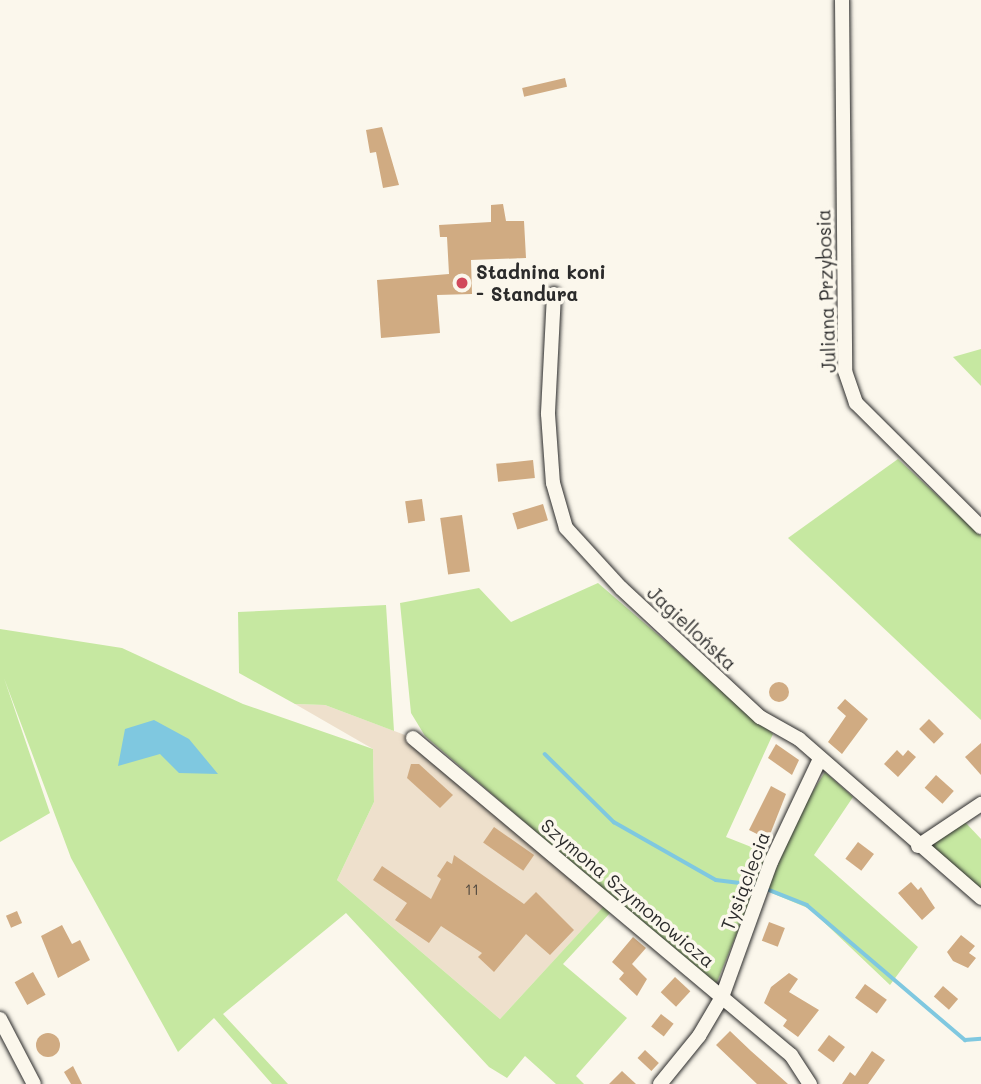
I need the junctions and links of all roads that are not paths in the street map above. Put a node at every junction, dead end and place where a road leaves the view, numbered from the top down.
1 (842, 0) edge
2 (554, 294) dead end
3 (981, 527) edge
4 (413, 738) dead end
5 (820, 761) junction
6 (981, 804) edge
7 (919, 846) junction
8 (981, 898) edge
9 (722, 996) junction
10 (0, 1019) edge
11 (34, 1084) edge
12 (660, 1084) edge
13 (810, 1084) edge

1 - 3 street, Juliana Przybosia
2 - 5 street, Jagiellońska
4 - 9 street, Szymona Szymonowicza
5 - 7 street, Jagiellońska
5 - 9 street, Tysiąclecia
6 - 7 street
7 - 8 street, Jagiellońska
9 - 12 street, Tysiąclecia
9 - 13 street, Szymona Szymonowicza
10 - 11 street

